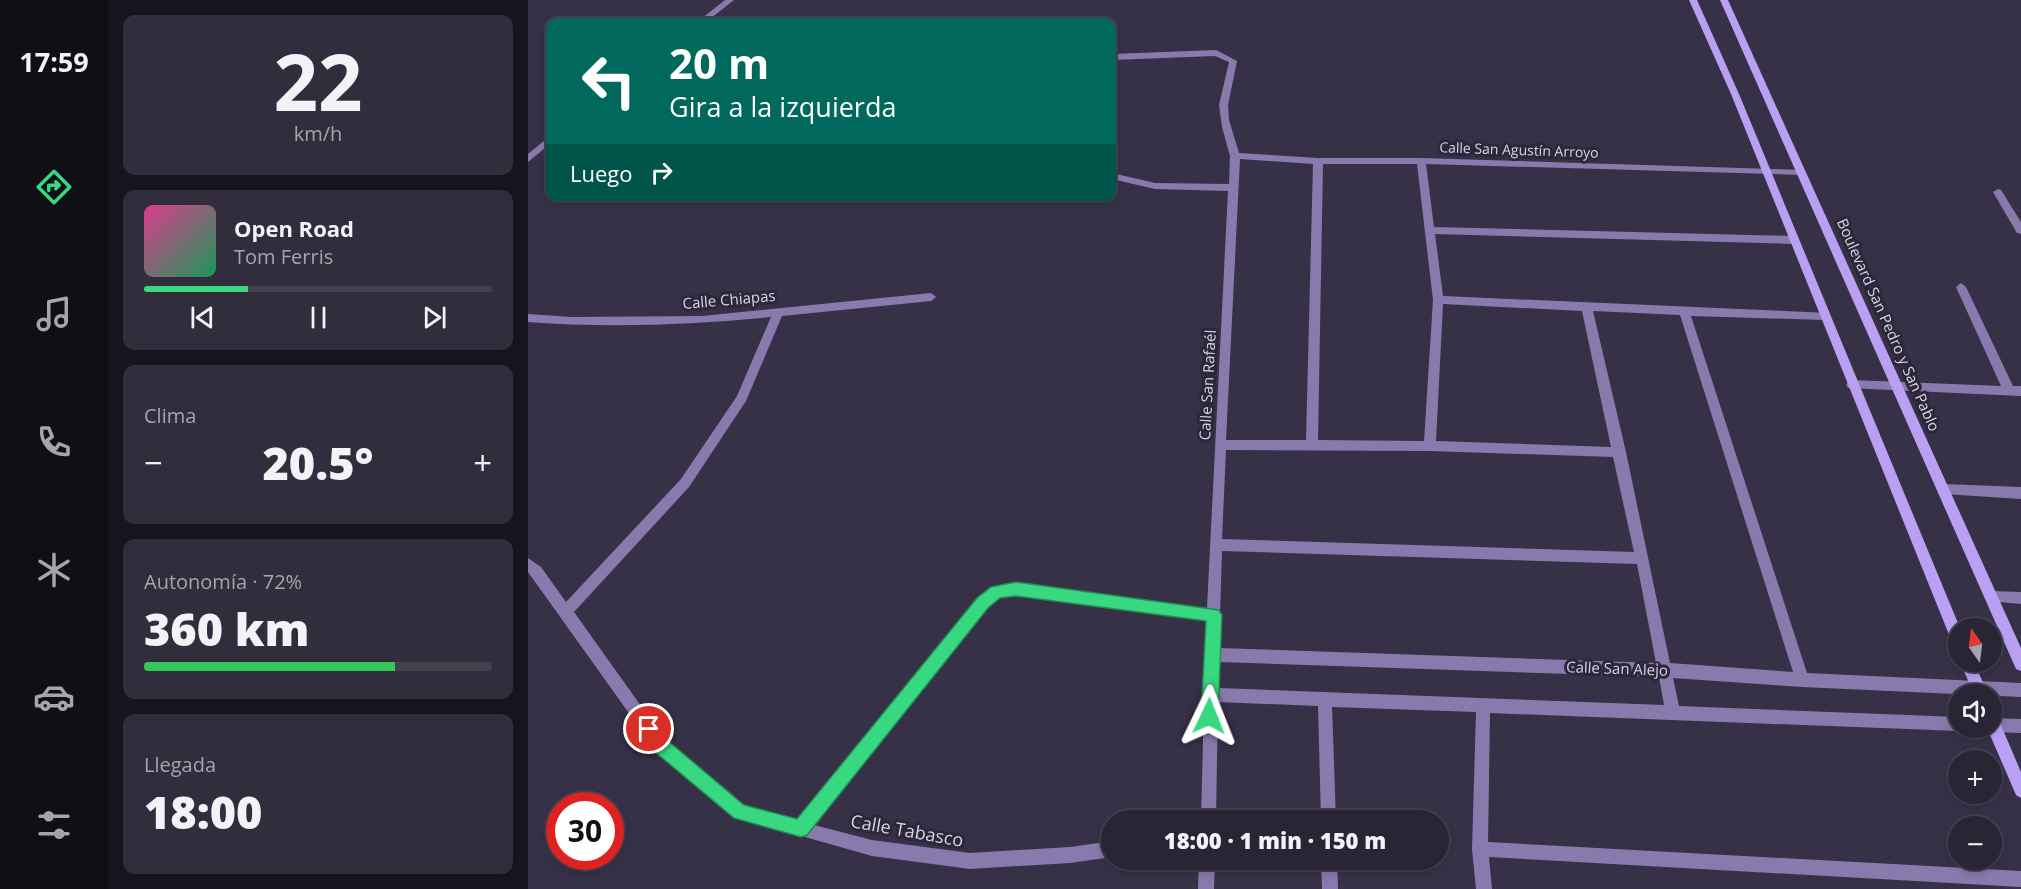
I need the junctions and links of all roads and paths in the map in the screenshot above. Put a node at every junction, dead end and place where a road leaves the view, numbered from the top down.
1 (730, 0) edge
2 (1693, 0) edge
3 (1724, 0) edge
4 (706, 18) edge
5 (1116, 57) edge
6 (546, 143) edge
7 (1235, 156) junction
8 (528, 159) edge
9 (1318, 161) junction
10 (1421, 161) junction
11 (1766, 171) junction
12 (1802, 172) junction
13 (1116, 177) edge
14 (1233, 188) junction
15 (1998, 192) dead end
16 (2020, 226) edge
17 (1428, 230) junction
18 (1794, 240) junction
19 (1961, 287) dead end
20 (931, 297) dead end
21 (1438, 300) junction
22 (1586, 306) junction
23 (779, 311) junction
24 (1685, 313) junction
25 (1825, 316) junction
26 (528, 318) edge
27 (1852, 385) junction
28 (1899, 387) junction
29 (2015, 390) edge
30 (1220, 445) junction
31 (1312, 446) junction
32 (1430, 446) junction
33 (1620, 452) junction
34 (1944, 489) junction
35 (2021, 493) edge
36 (1216, 545) junction
37 (1642, 558) junction
38 (528, 564) edge
39 (1992, 597) junction
40 (2021, 598) edge
41 (565, 612) junction
42 (1214, 615) junction
43 (1949, 618) edge
44 (1213, 655) junction
45 (2021, 664) edge
46 (1664, 670) junction
47 (1802, 680) junction
48 (1948, 690) edge
49 (2021, 690) edge
50 (2002, 691) edge
51 (1210, 695) junction
52 (1325, 701) junction
53 (1483, 707) junction
54 (1673, 714) junction
55 (1948, 724) edge
56 (2002, 725) edge
57 (2021, 726) edge
58 (1999, 738) edge
59 (2021, 790) edge
60 (1208, 810) edge
61 (1328, 810) edge
62 (801, 829) junction
63 (1480, 849) junction
64 (1101, 851) edge
65 (1207, 870) edge
66 (1329, 870) edge
67 (2021, 879) edge
68 (1206, 889) edge
69 (1330, 889) edge
70 (1484, 889) edge

1 - 4 street
2 - 11 main road
3 - 12 main road, Boulevard San Pedro y San Pablo
5 - 7 street, Calle San Rafaél
6 - 8 street
7 - 9 street, Calle San Agustín Arroyo
7 - 14 street, Calle San Rafaél
9 - 10 street, Calle San Agustín Arroyo
9 - 31 street
10 - 11 street, Calle San Agustín Arroyo
10 - 17 street
11 - 12 street, Calle San Agustín Arroyo
11 - 18 main road
12 - 28 main road, Boulevard San Pedro y San Pablo
13 - 14 street
14 - 30 street, Calle San Rafaél
15 - 16 street
17 - 18 street
17 - 21 street
18 - 25 main road
19 - 29 street
20 - 23 street, Calle Chiapas
21 - 22 street
21 - 32 street
22 - 24 street
22 - 33 street
23 - 26 street, Calle Chiapas
23 - 41 street
24 - 25 street
24 - 47 street
25 - 27 main road
27 - 28 street
27 - 43 main road
28 - 29 street
28 - 34 main road, Boulevard San Pedro y San Pablo
30 - 31 street
30 - 36 street, Calle San Rafaél
31 - 32 street
32 - 33 street
33 - 37 street
34 - 35 street
34 - 39 main road, Boulevard San Pedro y San Pablo
36 - 37 street
36 - 42 street, Calle San Rafaél
37 - 46 street
38 - 41 street, Calle Tabasco
39 - 40 street
39 - 45 main road, Boulevard San Pedro y San Pablo
41 - 62 street, Calle Tabasco
42 - 44 street, Calle San Rafaél
42 - 62 street
44 - 46 street, Calle San Alejo
44 - 51 street, Calle San Rafaél
46 - 47 street, Calle San Alejo
46 - 54 street
47 - 48 street, Calle San Alejo
49 - 50 street, Calle San Alejo
51 - 52 street
51 - 60 street, Calle San Rafaél
52 - 53 street
52 - 61 street
53 - 54 street
53 - 63 street
54 - 55 street
56 - 57 street
58 - 59 main road
62 - 64 street, Calle Tabasco
63 - 67 street
63 - 70 street
65 - 68 street
66 - 69 street

